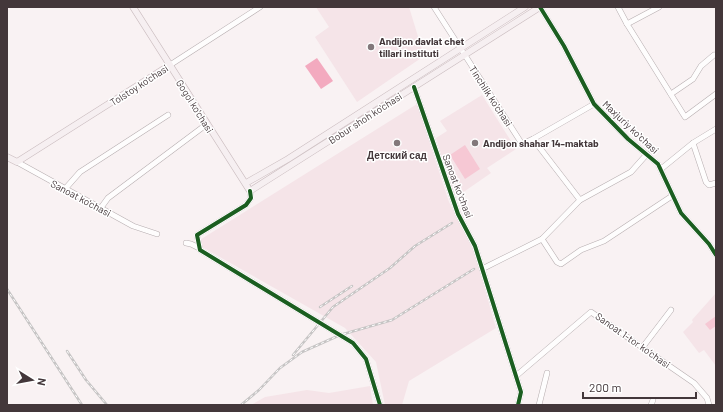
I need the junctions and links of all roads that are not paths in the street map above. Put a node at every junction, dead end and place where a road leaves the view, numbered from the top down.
1 (133, 7) edge
2 (260, 7) edge
3 (434, 7) edge
4 (525, 7) edge
5 (540, 7) edge
6 (618, 7) edge
7 (660, 7) edge
8 (253, 9) edge
9 (627, 24) junction
10 (460, 48) junction
11 (465, 54) junction
12 (715, 55) edge
13 (170, 65) junction
14 (414, 87) junction
15 (671, 94) junction
16 (716, 94) edge
17 (594, 104) junction
18 (168, 115) dead end
19 (207, 124) junction
20 (716, 129) edge
21 (533, 140) junction
22 (693, 143) junction
23 (305, 148) junction
24 (309, 154) junction
25 (647, 154) junction
26 (7, 157) edge
27 (288, 159) junction
28 (17, 162) junction
29 (292, 165) junction
30 (661, 169) junction
31 (246, 183) junction
32 (716, 183) edge
33 (65, 189) junction
34 (250, 191) junction
35 (672, 196) junction
36 (580, 200) junction
37 (100, 209) junction
38 (157, 234) dead end
39 (542, 240) junction
40 (186, 243) dead end
41 (199, 248) junction
42 (716, 255) edge
43 (482, 269) junction
44 (671, 310) dead end
45 (642, 348) junction
46 (547, 373) dead end
47 (516, 376) junction
48 (380, 405) edge
49 (518, 405) edge
50 (539, 405) edge
51 (709, 405) edge

1 - 13 main road, Gogol ko'chasi
2 - 8 street, Tolstoy ko'chasi
3 - 10 street, Tinchlik ko'chasi
4 - 10 main road, Bobur shoh ko'chasi
5 - 11 main road, Bobur shoh ko'chasi
5 - 17 street, Maxjuriy koʻchasi
6 - 9 street
7 - 9 street
8 - 13 street, Tolstoy ko'chasi
9 - 15 street
10 - 11 street, Tinchlik ko'chasi
10 - 23 main road, Bobur shoh ko'chasi
11 - 14 main road, Bobur shoh ko'chasi
11 - 21 street, Tinchlik ko'chasi
12 - 15 street
13 - 19 main road, Gogol ko'chasi
13 - 28 main road, Tolstoy ko'chasi
14 - 24 main road, Bobur shoh ko'chasi
14 - 43 street, Sanoat koʻchasi
15 - 16 street
17 - 21 street
17 - 25 street, Maxjuriy koʻchasi
18 - 33 street
19 - 31 main road, Gogol ko'chasi
19 - 37 street
20 - 22 street
21 - 36 street
22 - 30 street
22 - 32 street
23 - 24 main road
23 - 27 main road, Bobur shoh ko'chasi
24 - 29 main road, Bobur shoh ko'chasi
25 - 30 street, Maxjuriy koʻchasi
25 - 36 street
26 - 28 main road, Sanoat ko'chasi
27 - 29 main road
27 - 31 main road, Bobur shoh ko'chasi
28 - 33 street, Sanoat ko'chasi
29 - 34 main road, Bobur shoh ko'chasi
30 - 35 street, Maxjuriy koʻchasi
31 - 34 main road, Gogol ko'chasi
33 - 37 street, Sanoat ko'chasi
34 - 41 street
35 - 39 street
35 - 42 street, Maxjuriy koʻchasi
36 - 39 street
37 - 38 street, Sanoat ko'chasi
39 - 43 street
40 - 41 street
41 - 48 street
43 - 47 street, Sanoat koʻchasi
44 - 45 street
45 - 47 street, Sanoat 1-tor ko‘chasi
45 - 51 street, Sanoat 1-tor ko‘chasi
46 - 50 street
47 - 49 street, Sanoat koʻchasi

